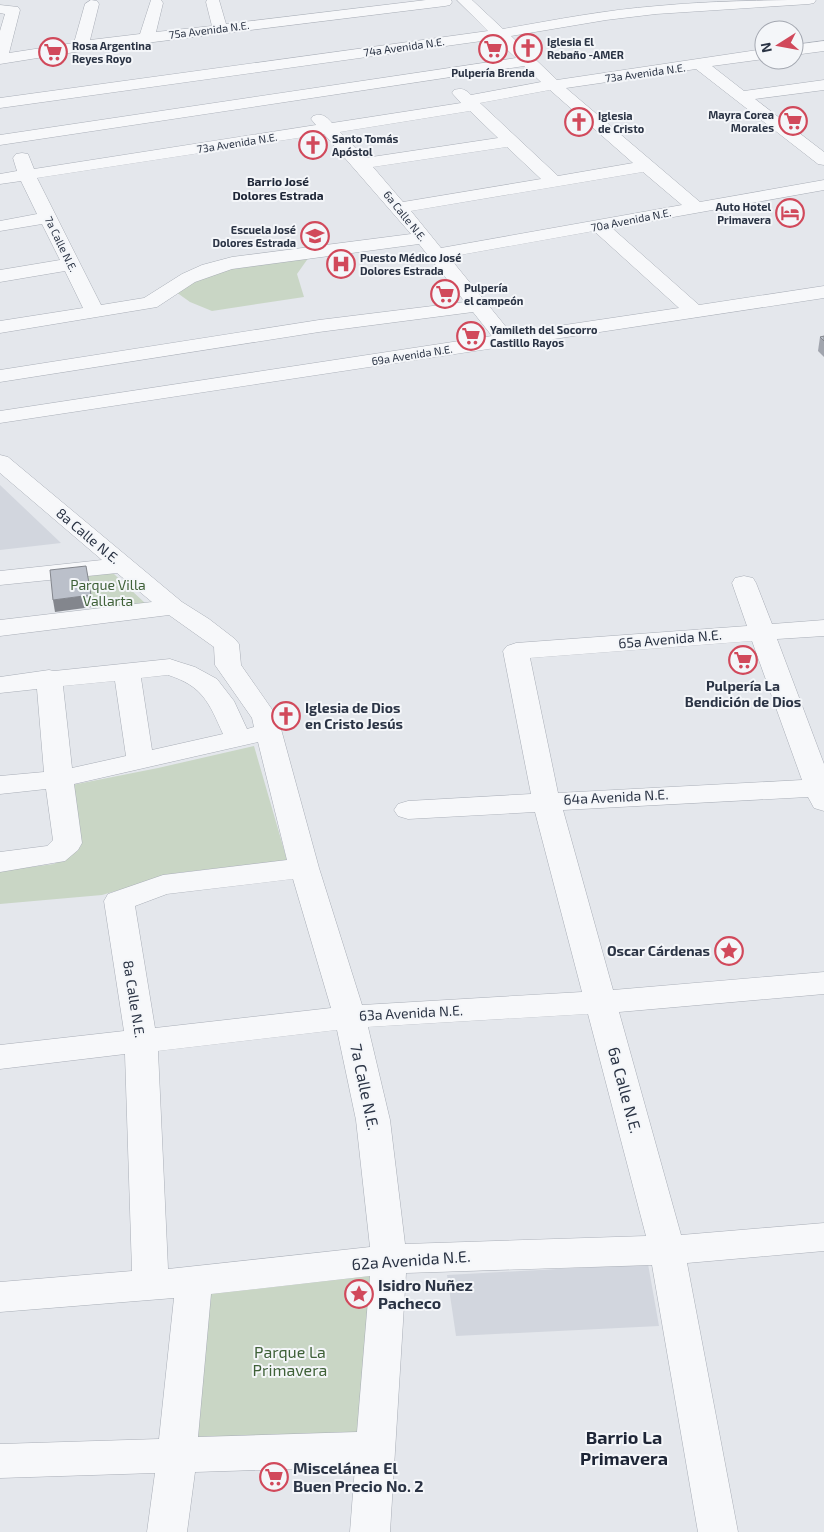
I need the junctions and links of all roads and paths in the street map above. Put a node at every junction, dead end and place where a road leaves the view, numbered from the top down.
1 (809, 0) edge
2 (213, 2) dead end
3 (156, 3) dead end
4 (434, 3) edge
5 (92, 4) dead end
6 (473, 7) edge
7 (0, 8) edge
8 (220, 28) junction
9 (537, 28) junction
10 (499, 34) junction
11 (147, 38) junction
12 (81, 46) junction
13 (824, 46) edge
14 (804, 49) edge
15 (754, 56) edge
16 (0, 58) edge
17 (527, 61) junction
18 (701, 65) junction
19 (440, 75) junction
20 (554, 85) junction
21 (824, 85) edge
22 (742, 96) junction
23 (298, 97) junction
24 (0, 103) edge
25 (471, 103) junction
26 (329, 129) junction
27 (5, 134) edge
28 (511, 141) junction
29 (824, 160) edge
30 (362, 164) junction
31 (646, 166) junction
32 (27, 175) junction
33 (0, 179) edge
34 (554, 181) junction
35 (824, 185) edge
36 (399, 208) junction
37 (696, 208) junction
38 (48, 218) junction
39 (0, 226) edge
40 (599, 226) junction
41 (422, 238) junction
42 (437, 254) junction
43 (71, 264) junction
44 (0, 276) edge
45 (824, 292) edge
46 (478, 306) junction
47 (95, 312) junction
48 (695, 312) junction
49 (0, 327) edge
50 (506, 341) junction
51 (0, 376) edge
52 (0, 417) edge
53 (0, 462) edge
54 (122, 565) junction
55 (0, 578) edge
56 (744, 583) dead end
57 (173, 607) junction
58 (0, 628) edge
59 (824, 628) edge
60 (763, 632) junction
61 (516, 651) joint
62 (227, 654) joint
63 (127, 671) junction
64 (50, 678) junction
65 (0, 685) edge
66 (268, 732) junction
67 (238, 738) junction
68 (140, 761) junction
69 (59, 779) junction
70 (0, 785) edge
71 (822, 792) edge
72 (546, 801) junction
73 (408, 810) dead end
74 (0, 862) edge
75 (304, 868) junction
76 (824, 983) edge
77 (601, 1002) junction
78 (350, 1017) junction
79 (141, 1040) junction
80 (0, 1057) edge
81 (824, 1237) edge
82 (667, 1250) junction
83 (389, 1259) junction
84 (194, 1282) junction
85 (151, 1286) junction
86 (0, 1297) edge
87 (375, 1449) junction
88 (177, 1456) junction
89 (0, 1461) edge
90 (167, 1532) edge
91 (370, 1532) edge
92 (718, 1532) edge

1 - 9 street, 74a Avenida N.E.
2 - 8 street
3 - 11 street
4 - 6 street, 75a Avenida N.E.
4 - 8 street, 75a Avenida N.E.
5 - 12 street
6 - 9 street, 75a Avenida N.E.
6 - 10 street
7 - 16 street
8 - 11 street, 75a Avenida N.E.
9 - 10 street, 74a Avenida N.E.
10 - 17 street
10 - 24 street, 74a Avenida N.E.
11 - 12 street, 75a Avenida N.E.
12 - 16 street, 75a Avenida N.E.
13 - 14 street
15 - 18 street, 73a Avenida N.E.
17 - 19 street
17 - 20 street
18 - 20 street, 73a Avenida N.E.
18 - 22 street
19 - 23 street
19 - 25 street
20 - 25 street, 73a Avenida N.E.
20 - 31 street
21 - 22 street
22 - 29 street
23 - 26 street, 6a Calle N.E.
23 - 27 street
25 - 26 street, 73a Avenida N.E.
25 - 28 street
26 - 30 street, 6a Calle N.E.
26 - 32 street, 73a Avenida N.E.
27 - 32 street
28 - 30 street
28 - 34 street
30 - 36 street, 6a Calle N.E.
31 - 34 street
31 - 37 street
32 - 33 street, 73a Avenida N.E.
32 - 38 street, 7a Calle N.E.
34 - 36 street
35 - 37 street, 70a Avenida N.E.
36 - 41 street, 6a Calle N.E.
37 - 40 street, 70a Avenida N.E.
38 - 39 street
38 - 43 street, 7a Calle N.E.
40 - 42 street, 70a Avenida N.E.
40 - 48 street
41 - 42 street, 6a Calle N.E.
41 - 47 street
42 - 46 street, 6a Calle N.E.
43 - 44 street
43 - 47 street, 7a Calle N.E.
45 - 48 street, 69a Avenida N.E.
46 - 50 street, 6a Calle N.E.
46 - 51 street
47 - 49 street
48 - 50 street, 69a Avenida N.E.
50 - 52 street, 69a Avenida N.E.
53 - 54 street, 8a Calle N.E.
54 - 55 street
54 - 57 street, 8a Calle N.E.
56 - 60 street
57 - 58 street
57 - 62 street, 8a Calle N.E.
59 - 60 street, 65a Avenida N.E.
60 - 61 street, 65a Avenida N.E.
60 - 71 street
61 - 72 street, 6a Calle N.E.
62 - 66 street, 7a Calle N.E.
63 - 64 street
63 - 67 street
63 - 68 street
64 - 65 street
64 - 69 street
66 - 67 street
66 - 75 street, 7a Calle N.E.
67 - 68 street
68 - 69 street
69 - 70 street
69 - 74 street
71 - 72 street, 64a Avenida N.E.
72 - 73 street, 64a Avenida N.E.
72 - 77 street, 6a Calle N.E.
75 - 78 street, 7a Calle N.E.
75 - 79 street, 8a Calle N.E.
76 - 77 street, 63a Avenida N.E.
77 - 78 street, 63a Avenida N.E.
77 - 82 street, 6a Calle N.E.
78 - 79 street, 63a Avenida N.E.
78 - 83 street, 7a Calle N.E.
79 - 80 street, 63a Avenida N.E.
79 - 85 street, 8a Calle N.E.
81 - 82 street, 62a Avenida N.E.
82 - 83 street, 62a Avenida N.E.
82 - 92 street, 6a Calle N.E.
83 - 84 street, 62a Avenida N.E.
83 - 87 street, 7a Calle N.E.
84 - 85 street, 62a Avenida N.E.
84 - 88 street
85 - 86 street, 62a Avenida N.E.
87 - 88 street
87 - 91 street, 7a Calle N.E.
88 - 89 street
88 - 90 street

